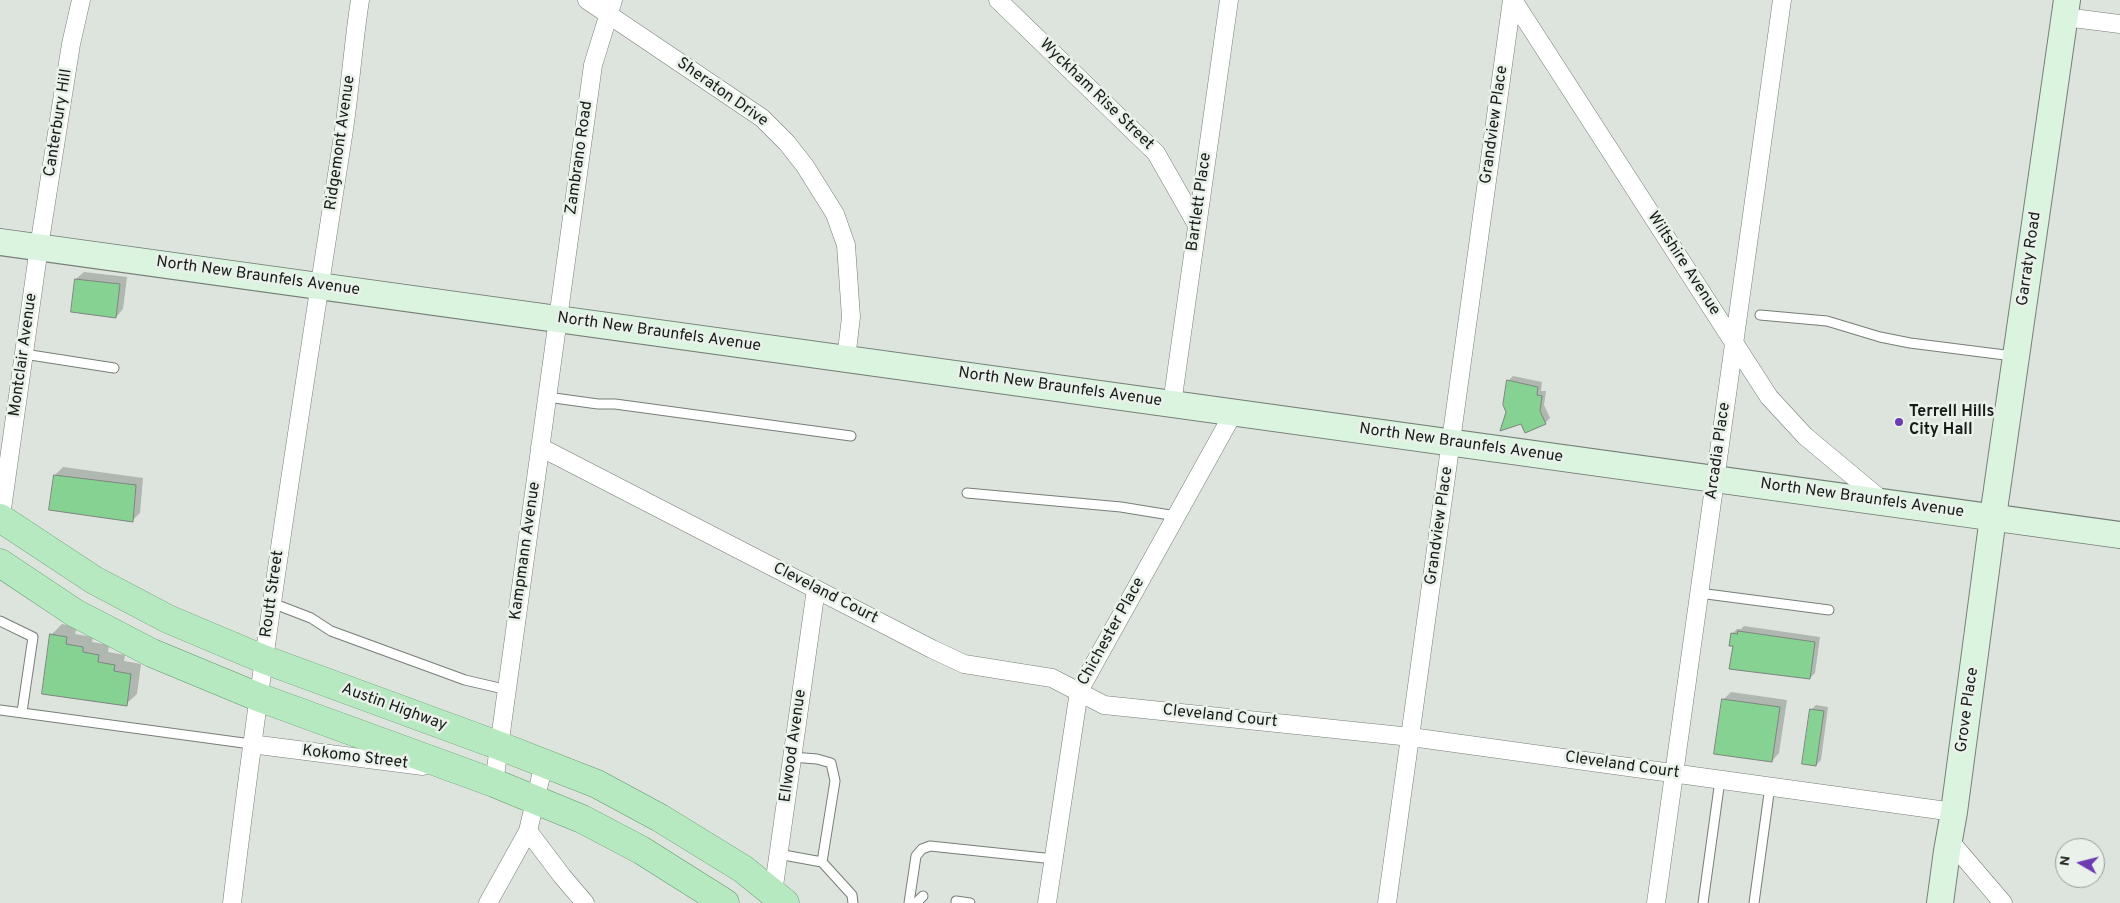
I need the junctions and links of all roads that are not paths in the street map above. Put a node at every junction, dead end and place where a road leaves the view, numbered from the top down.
1 (81, 0) edge
2 (360, 0) edge
3 (587, 0) edge
4 (998, 0) edge
5 (1229, 0) edge
6 (1513, 0) edge
7 (1782, 0) edge
8 (610, 7) edge
9 (2066, 8) edge
10 (2120, 24) edge
11 (1196, 225) junction
12 (0, 242) edge
13 (39, 247) junction
14 (318, 285) junction
15 (1760, 315) dead end
16 (558, 318) junction
17 (1734, 343) junction
18 (24, 354) junction
19 (2016, 356) junction
20 (846, 358) junction
21 (114, 368) dead end
22 (547, 397) junction
23 (1172, 404) junction
24 (1234, 412) junction
25 (851, 436) dead end
26 (1451, 442) junction
27 (540, 447) junction
28 (1715, 479) junction
29 (967, 493) dead end
30 (1884, 502) junction
31 (1176, 516) junction
32 (1993, 517) junction
33 (0, 518) edge
34 (0, 523) edge
35 (2120, 535) edge
36 (0, 563) edge
37 (816, 589) junction
38 (1699, 593) junction
39 (272, 603) junction
40 (1829, 610) dead end
41 (0, 621) edge
42 (263, 660) junction
43 (508, 690) junction
44 (1079, 691) junction
45 (258, 697) junction
46 (0, 710) edge
47 (22, 712) junction
48 (1411, 737) junction
49 (251, 744) junction
50 (500, 746) junction
51 (792, 757) junction
52 (544, 763) junction
53 (458, 771) junction
54 (1675, 773) junction
55 (1720, 780) junction
56 (494, 783) junction
57 (1770, 786) junction
58 (536, 800) junction
59 (1954, 812) junction
60 (528, 831) junction
61 (1950, 841) junction
62 (778, 854) junction
63 (1054, 859) junction
64 (822, 862) junction
65 (923, 896) dead end
66 (776, 900) edge
67 (956, 901) dead end
68 (232, 903) edge
69 (488, 903) edge
70 (585, 903) edge
71 (725, 903) edge
72 (854, 903) edge
73 (909, 903) edge
74 (916, 903) edge
75 (970, 903) edge
76 (1047, 903) edge
77 (1387, 903) edge
78 (1656, 903) edge
79 (1703, 903) edge
80 (1754, 903) edge
81 (1940, 903) edge
82 (2002, 903) edge

1 - 13 street, Canterbury Hill
2 - 14 street, Ridgemont Avenue
3 - 8 street, Sheraton Drive
4 - 11 street, Wyckham Rise Street
5 - 11 street, Bartlett Place
6 - 17 street, Wiltshire Avenue
6 - 26 street, Grandview Place
7 - 17 street, Arcadia Place
8 - 16 street, Zambrano Road
8 - 20 street, Sheraton Drive
9 - 10 street
9 - 19 street, Garraty Road
11 - 23 street, Bartlett Place
12 - 13 street, North New Braunfels Avenue
13 - 14 street, North New Braunfels Avenue
13 - 18 street, Montclair Avenue
14 - 16 street, North New Braunfels Avenue
14 - 39 street, Routt Street
15 - 19 lane
16 - 20 street, North New Braunfels Avenue
16 - 22 street, Kampmann Avenue
17 - 28 street, Arcadia Place
17 - 30 street, Wiltshire Avenue
18 - 21 lane
18 - 33 street, Montclair Avenue
19 - 32 street, Garraty Road
20 - 23 street, North New Braunfels Avenue
22 - 25 lane
22 - 27 street, Kampmann Avenue
23 - 24 street, North New Braunfels Avenue
24 - 26 street, North New Braunfels Avenue
24 - 31 street, Chichester Place
26 - 28 street, North New Braunfels Avenue
26 - 48 street, Grandview Place
27 - 37 street, Cleveland Court
27 - 43 street, Kampmann Avenue
28 - 30 street, North New Braunfels Avenue
28 - 38 street, Arcadia Place
29 - 31 lane
30 - 32 street, North New Braunfels Avenue
31 - 44 street, Chichester Place
32 - 35 street, North New Braunfels Avenue
32 - 59 street, Grove Place
33 - 34 street, Montclair Avenue
33 - 42 main road, Austin Highway
36 - 45 main road
37 - 44 street, Cleveland Court
37 - 51 street, Ellwood Avenue
38 - 40 lane
38 - 54 street, Arcadia Place
39 - 42 street, Routt Street
39 - 43 lane
41 - 47 lane
42 - 45 street, Routt Street
42 - 50 main road, Austin Highway
43 - 50 street, Kampmann Avenue
44 - 48 street, Cleveland Court
44 - 63 street, Chichester Place
45 - 49 street, Routt Street
45 - 53 main road
46 - 47 lane
47 - 49 lane
48 - 54 street, Cleveland Court
48 - 77 street, Grandview Place
49 - 53 street, Kokomo Street
49 - 68 street, Routt Street
50 - 52 main road, Austin Highway
50 - 56 street, Kampmann Avenue
51 - 62 street, Ellwood Avenue
51 - 64 lane
52 - 58 street
52 - 66 main road, Austin Highway
53 - 56 main road
54 - 55 street, Cleveland Court
54 - 78 street, Arcadia Place
55 - 57 street, Cleveland Court
55 - 79 lane
56 - 58 main road
57 - 59 street, Cleveland Court
57 - 80 lane
58 - 60 street
58 - 71 main road
59 - 61 street, Grove Place
60 - 69 street
60 - 70 street
61 - 81 street, Grove Place
61 - 82 street
62 - 64 lane
62 - 66 street, Ellwood Avenue
63 - 73 lane
63 - 76 street, Chichester Place
64 - 72 lane
65 - 74 lane
67 - 75 lane

